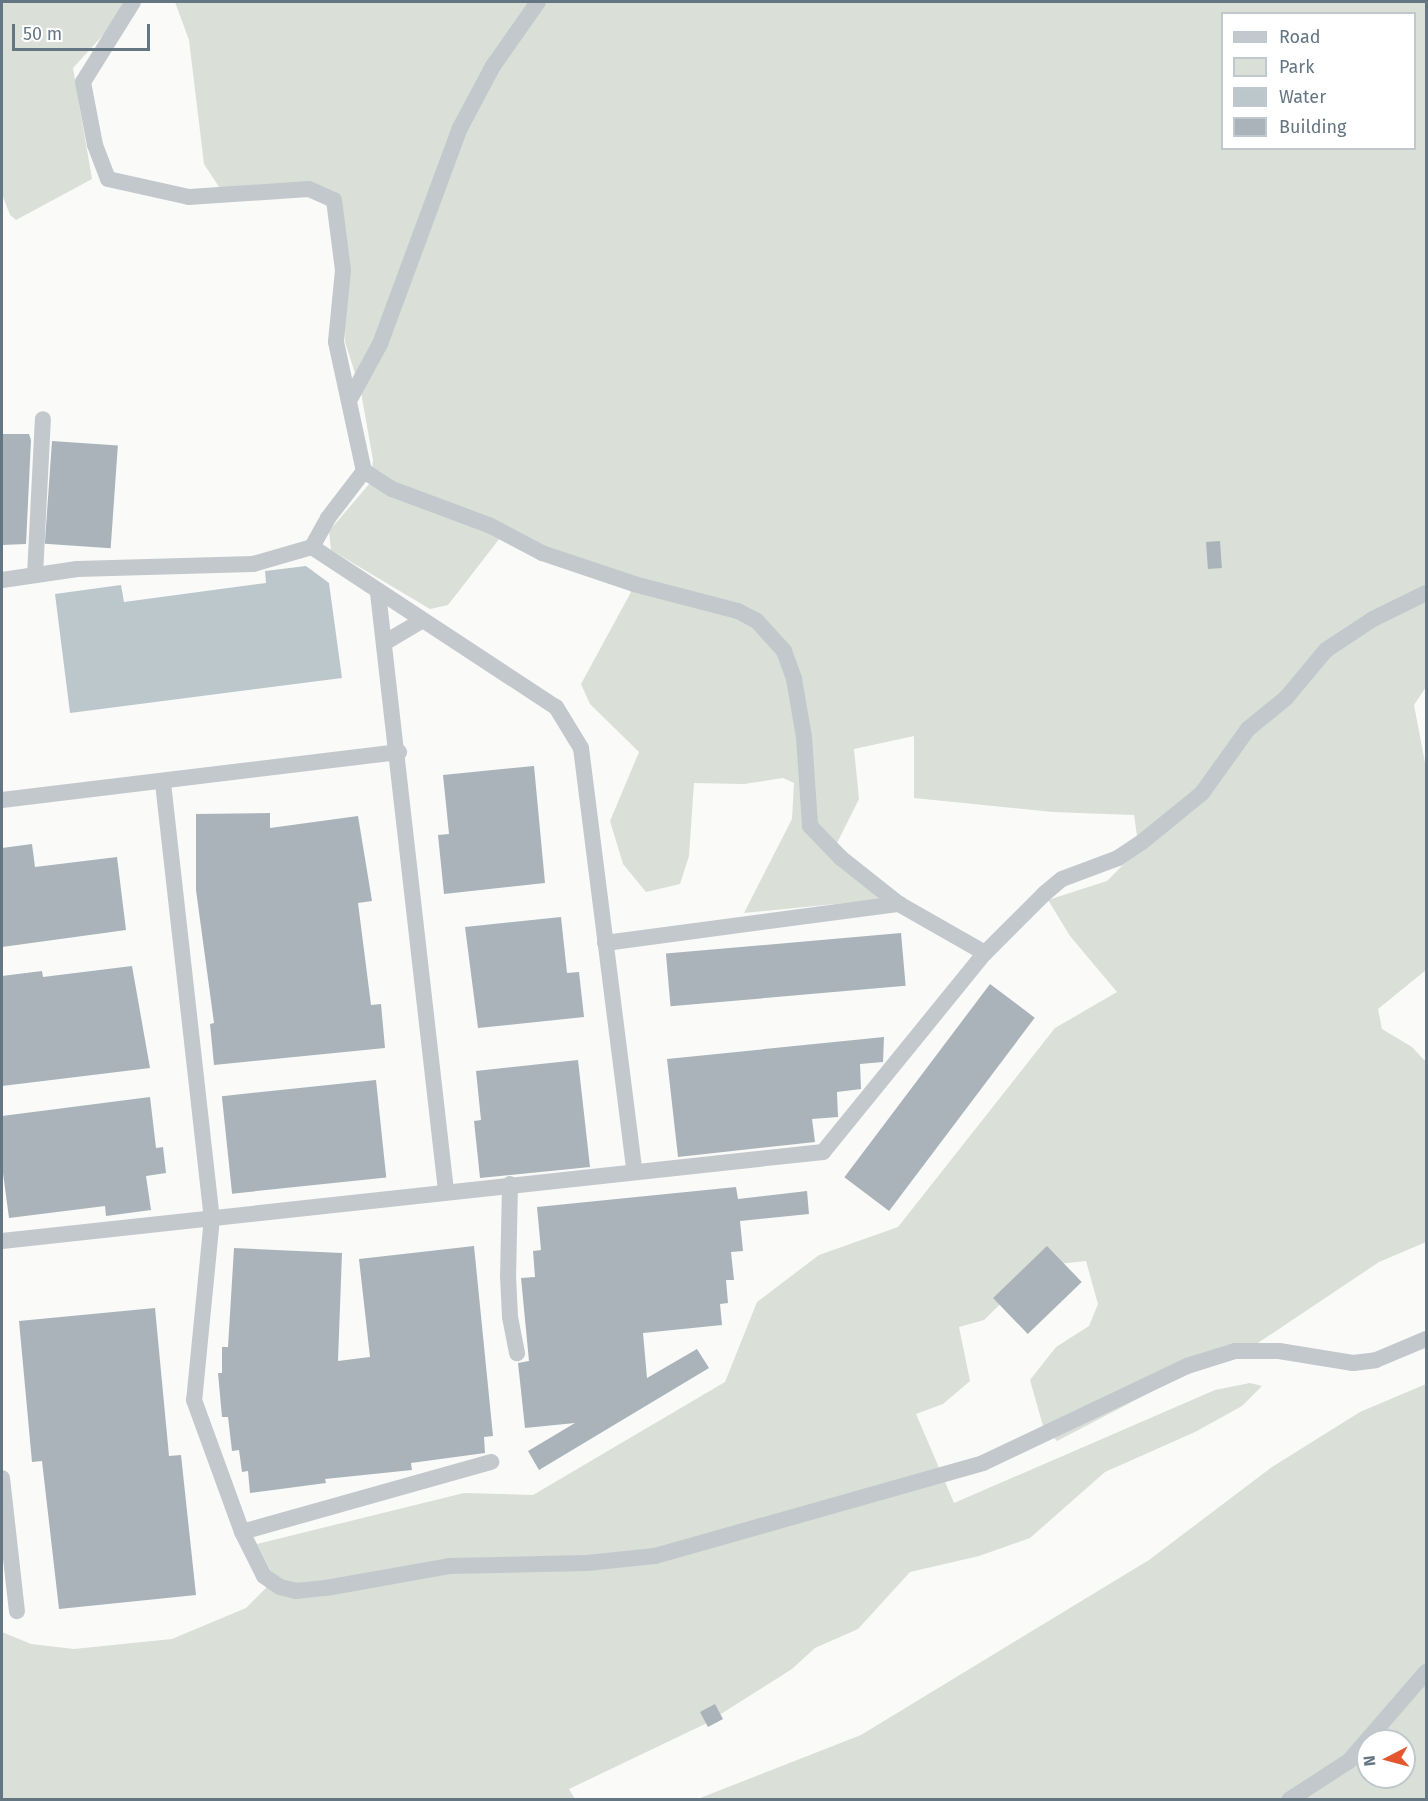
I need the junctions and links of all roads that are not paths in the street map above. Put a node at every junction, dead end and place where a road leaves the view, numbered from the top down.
1 (134, 2) edge
2 (538, 2) edge
3 (350, 399) junction
4 (43, 419) dead end
5 (364, 471) junction
6 (312, 547) junction
7 (35, 575) junction
8 (2, 580) edge
9 (378, 593) junction
10 (1426, 593) edge
11 (421, 621) junction
12 (384, 643) junction
13 (399, 752) junction
14 (163, 783) junction
15 (2, 800) edge
16 (899, 904) junction
17 (605, 943) junction
18 (985, 953) junction
19 (634, 1170) junction
20 (510, 1184) junction
21 (446, 1191) junction
22 (212, 1218) junction
23 (2, 1241) edge
24 (1426, 1339) edge
25 (518, 1353) dead end
26 (491, 1462) dead end
27 (2, 1478) edge
28 (242, 1533) junction
29 (17, 1611) dead end
30 (1426, 1672) edge
31 (1288, 1800) edge

1 - 3 street
2 - 3 street
3 - 5 street
4 - 7 street
5 - 6 street
5 - 16 street
6 - 7 street
6 - 9 street
7 - 8 street
9 - 11 street
9 - 12 street
10 - 18 street
11 - 12 street
11 - 17 street
12 - 13 street
13 - 14 street
13 - 21 street
14 - 15 street
14 - 22 street
16 - 17 street
16 - 18 street
17 - 19 street
18 - 19 street
19 - 20 street
20 - 21 street
20 - 25 street
21 - 22 street
22 - 23 street
22 - 28 street
24 - 28 street
26 - 28 street
27 - 29 street
30 - 31 street

